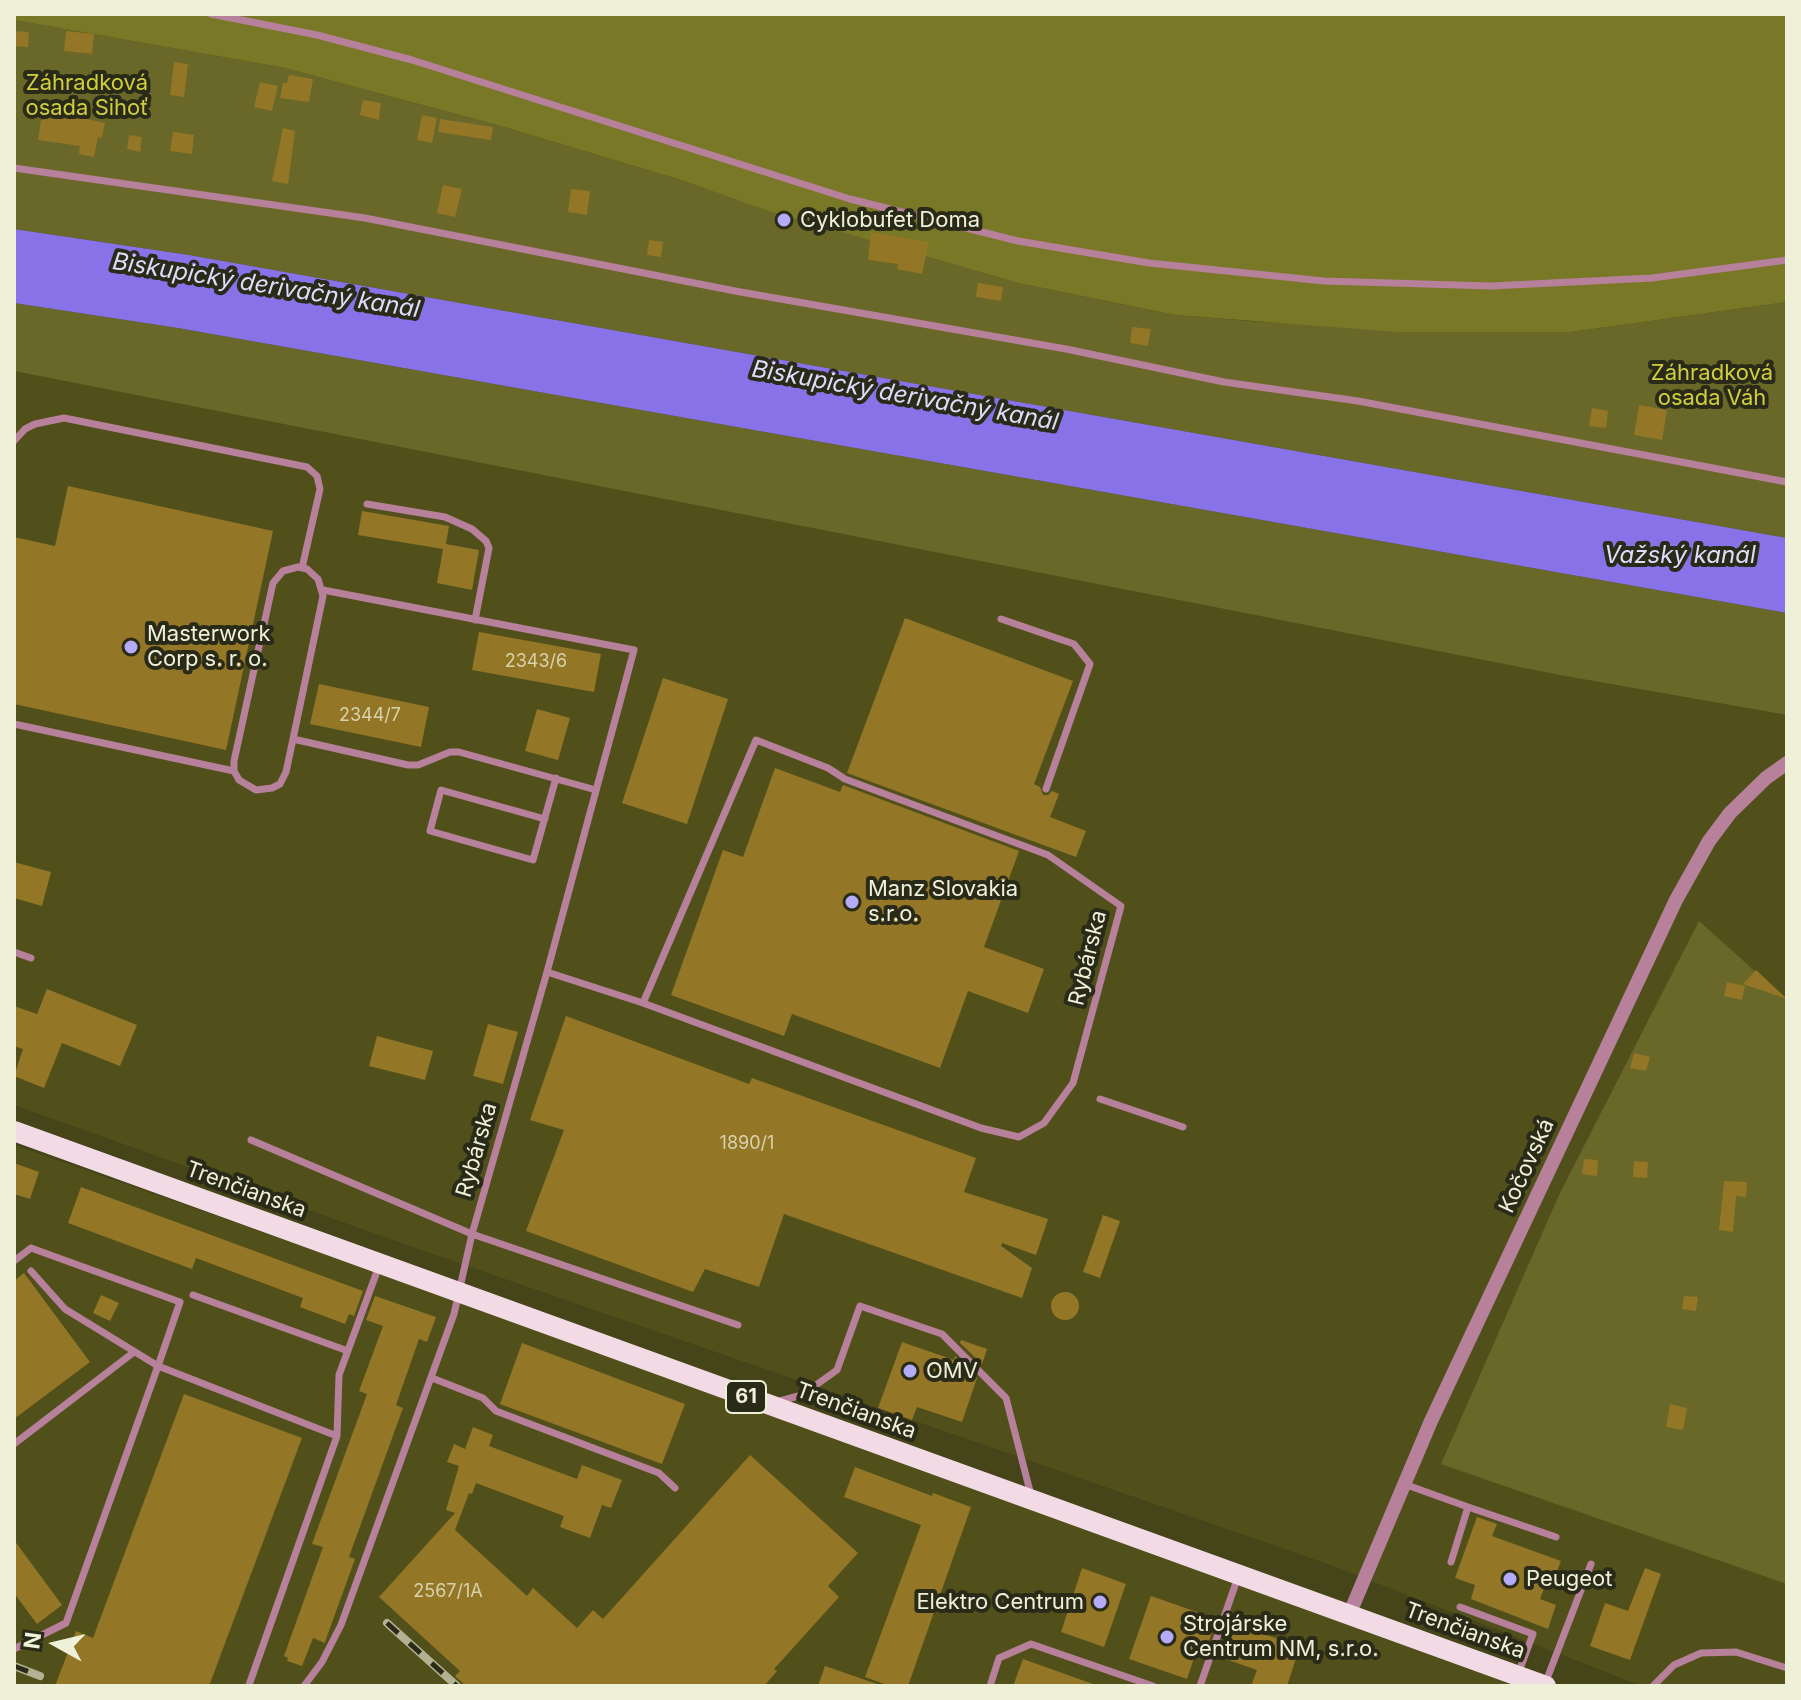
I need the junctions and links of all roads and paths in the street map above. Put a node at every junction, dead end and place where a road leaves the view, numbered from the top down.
1 (211, 14) edge
2 (14, 168) edge
3 (1787, 260) edge
4 (14, 441) edge
5 (1787, 482) edge
6 (367, 504) dead end
7 (302, 568) junction
8 (323, 590) junction
9 (1001, 619) dead end
10 (475, 620) junction
11 (14, 724) edge
12 (293, 739) junction
13 (1787, 763) edge
14 (234, 771) junction
15 (556, 778) junction
16 (1046, 789) dead end
17 (596, 790) junction
18 (545, 819) junction
19 (14, 952) edge
20 (31, 958) dead end
21 (547, 972) junction
22 (643, 1003) junction
23 (1100, 1099) dead end
24 (1183, 1127) dead end
25 (14, 1131) edge
26 (251, 1140) dead end
27 (472, 1234) junction
28 (14, 1261) edge
29 (380, 1264) junction
30 (31, 1271) dead end
31 (459, 1292) junction
32 (193, 1295) dead end
33 (738, 1325) dead end
34 (348, 1351) junction
35 (134, 1352) junction
36 (158, 1366) junction
37 (432, 1378) junction
38 (766, 1404) junction
39 (337, 1436) junction
40 (14, 1444) edge
41 (1404, 1484) junction
42 (675, 1488) dead end
43 (1033, 1501) junction
44 (1468, 1507) junction
45 (1556, 1537) dead end
46 (1451, 1562) dead end
47 (1591, 1564) dead end
48 (1238, 1575) junction
49 (1460, 1607) dead end
50 (1349, 1615) junction
51 (14, 1649) edge
52 (1787, 1668) edge
53 (1517, 1676) junction
54 (249, 1685) edge
55 (304, 1686) edge
56 (990, 1686) edge
57 (1153, 1686) edge
58 (1200, 1686) edge
59 (1545, 1686) edge
60 (1653, 1686) edge

1 - 3 lane
2 - 5 lane
4 - 7 lane
6 - 10 lane
7 - 8 lane
7 - 14 lane
8 - 10 lane
8 - 12 lane
9 - 16 lane
10 - 17 lane, Rybárska
11 - 14 lane
12 - 14 lane
12 - 15 lane
13 - 41 street, Kočovská
15 - 17 lane
15 - 18 lane
17 - 21 lane, Rybárska
18 - 18 lane
19 - 20 lane
21 - 22 lane, Rybárska
21 - 27 lane, Rybárska
22 - 22 lane, Rybárska
23 - 24 lane
25 - 29 main road, Trenčianska / 61
26 - 27 lane
27 - 31 lane, Rybárska
27 - 33 lane
28 - 36 lane
29 - 31 main road, Trenčianska / 61
29 - 34 lane
30 - 35 lane
31 - 37 lane, Rybárska
31 - 38 main road, Trenčianska / 61
32 - 34 lane
34 - 39 lane
35 - 36 lane
35 - 40 lane
36 - 39 lane
36 - 51 lane
37 - 42 lane
37 - 55 lane, Rybárska
38 - 43 main road, Trenčianska / 61
38 - 43 lane
39 - 54 lane
41 - 44 lane
41 - 50 street, Kočovská
43 - 48 main road, Trenčianska / 61
44 - 45 lane
44 - 46 lane
47 - 59 lane
48 - 50 main road, Trenčianska / 61
48 - 58 lane
49 - 53 lane
50 - 53 main road, Trenčianska / 61
52 - 60 lane
53 - 59 main road, Trenčianska / 61
56 - 57 lane

